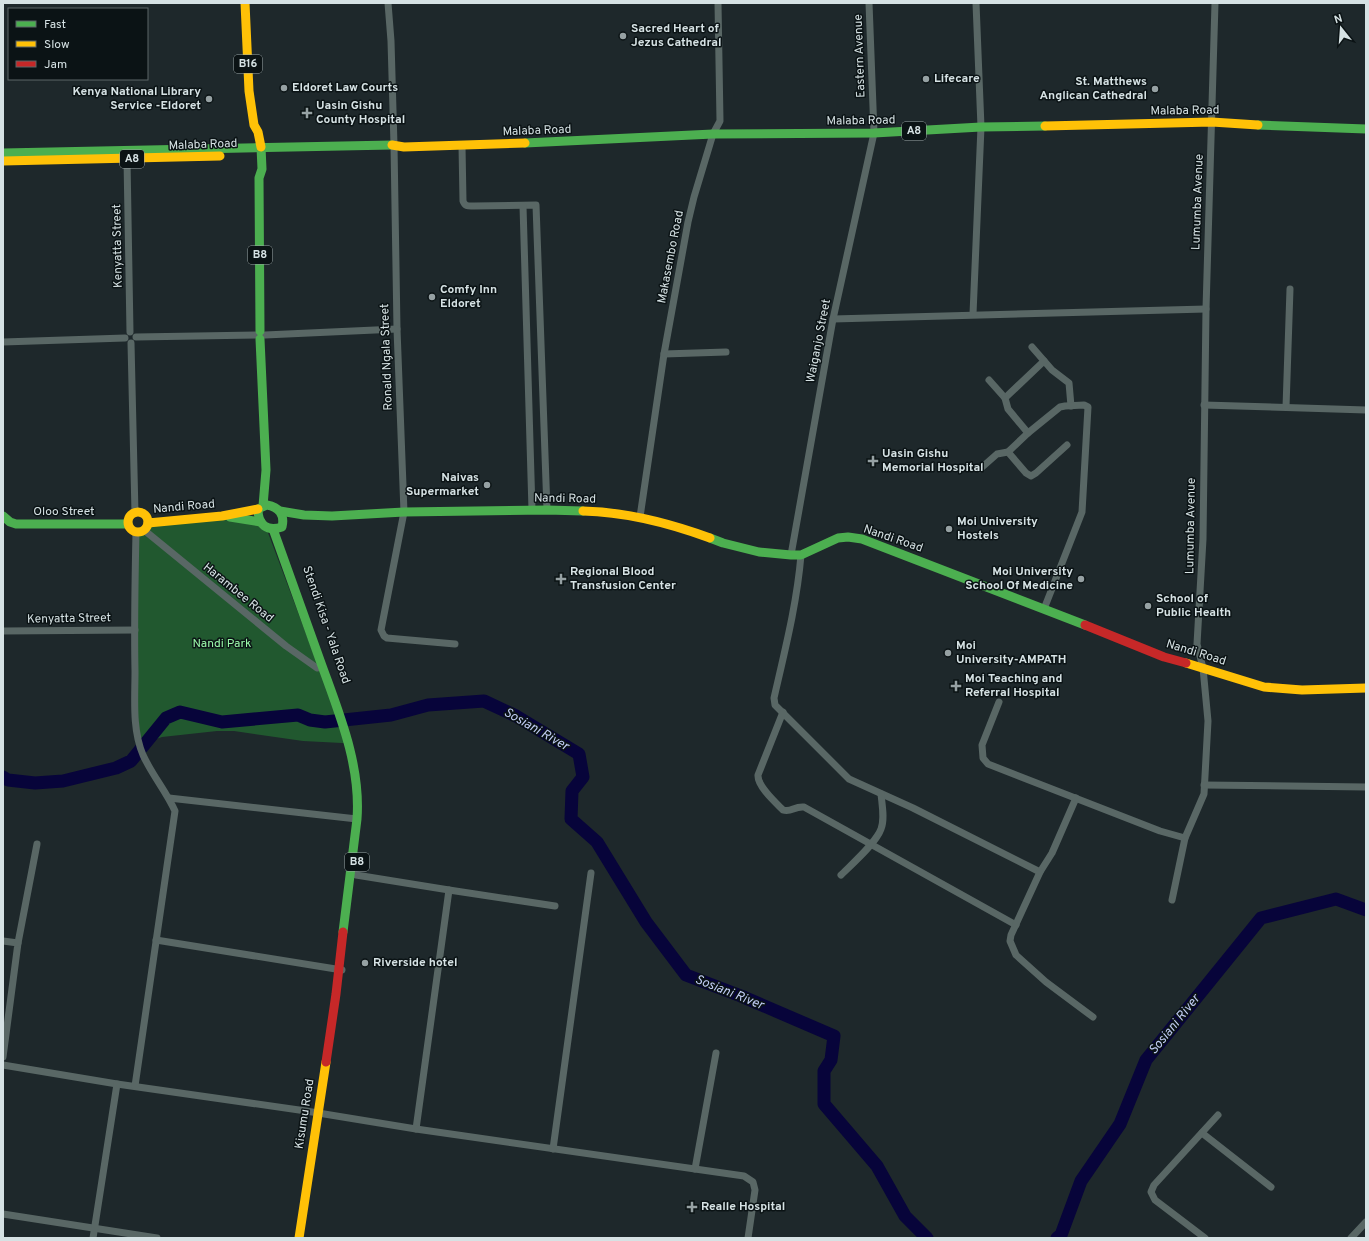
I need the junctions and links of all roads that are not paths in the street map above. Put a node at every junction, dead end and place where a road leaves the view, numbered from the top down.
1 (245, 3) edge
2 (388, 3) edge
3 (718, 3) edge
4 (869, 3) edge
5 (976, 3) edge
6 (1215, 3) edge
7 (1212, 122) junction
8 (981, 127) junction
9 (1366, 129) edge
10 (874, 133) junction
11 (714, 134) junction
12 (462, 146) junction
13 (394, 148) junction
14 (257, 151) junction
15 (3, 153) edge
16 (127, 159) junction
17 (3, 161) edge
18 (523, 206) junction
19 (1290, 289) dead end
20 (1206, 309) junction
21 (973, 314) junction
22 (833, 319) junction
23 (397, 329) junction
24 (260, 335) junction
25 (130, 337) junction
26 (3, 342) edge
27 (1032, 347) dead end
28 (726, 352) dead end
29 (664, 354) junction
30 (1044, 361) junction
31 (989, 380) dead end
32 (1005, 398) junction
33 (1204, 405) junction
34 (1071, 406) junction
35 (1286, 407) junction
36 (1366, 410) edge
37 (1028, 432) junction
38 (1067, 445) dead end
39 (1008, 452) junction
40 (980, 469) dead end
41 (268, 508) junction
42 (532, 510) junction
43 (547, 510) junction
44 (404, 512) junction
45 (135, 513) junction
46 (304, 515) junction
47 (3, 516) edge
48 (222, 516) junction
49 (640, 517) junction
50 (260, 522) junction
51 (128, 524) junction
52 (279, 526) junction
53 (143, 528) junction
54 (791, 555) junction
55 (801, 555) junction
56 (1044, 609) junction
57 (134, 630) junction
58 (3, 631) edge
59 (455, 644) dead end
60 (322, 667) junction
61 (1203, 668) junction
62 (1366, 688) edge
63 (999, 702) dead end
64 (340, 709) junction
65 (783, 712) junction
66 (347, 731) junction
67 (1204, 785) junction
68 (1366, 787) edge
69 (881, 794) junction
70 (169, 798) junction
71 (1076, 798) junction
72 (357, 819) junction
73 (1185, 838) junction
74 (37, 844) dead end
75 (870, 844) junction
76 (1040, 872) junction
77 (591, 873) dead end
78 (356, 875) junction
79 (841, 875) dead end
80 (450, 890) junction
81 (1172, 900) dead end
82 (555, 906) dead end
83 (1016, 925) junction
84 (156, 940) junction
85 (3, 941) edge
86 (18, 943) junction
87 (340, 970) junction
88 (336, 994) joint
89 (1093, 1017) dead end
90 (716, 1053) dead end
91 (3, 1057) edge
92 (3, 1065) edge
93 (117, 1084) junction
94 (135, 1086) junction
95 (317, 1114) junction
96 (1218, 1115) dead end
97 (416, 1129) junction
98 (1202, 1133) junction
99 (553, 1149) junction
100 (695, 1169) junction
101 (1271, 1187) dead end
102 (3, 1214) edge
103 (1366, 1222) edge
104 (95, 1228) junction
105 (93, 1238) edge
106 (156, 1238) edge
107 (299, 1238) edge
108 (748, 1238) edge
109 (1205, 1238) edge
110 (1351, 1238) edge

1 - 14 main road, B16
2 - 13 street, Ronald Ngala Street
3 - 11 street, Makasembo Road
4 - 10 street, Eastern Avenue
5 - 8 street
6 - 7 street, Lumumba Avenue
7 - 8 main road, Malaba Road / A8
7 - 9 main road, Malaba Road / A8
7 - 20 street, Lumumba Avenue
8 - 10 main road, Malaba Road / A8
8 - 21 street
10 - 11 main road, Malaba Road / A8
10 - 22 street, Waiganjo Street
11 - 12 main road, Malaba Road / A8
11 - 29 street, Makasembo Road
12 - 13 main road, Malaba Road / A8
12 - 18 street
13 - 14 main road, Malaba Road / A8
13 - 23 street, Ronald Ngala Street
14 - 15 main road, A8
14 - 16 main road, Malaba Road / A8
14 - 24 main road, B8
16 - 17 main road, Malaba Road / A8
16 - 25 street, Kenyatta Street
18 - 42 street
18 - 43 street
19 - 35 street
20 - 21 street
20 - 33 street, Lumumba Avenue
21 - 22 street
22 - 54 street, Waiganjo Street
23 - 24 street
23 - 44 street, Ronald Ngala Street
24 - 25 street
24 - 41 main road, B8
25 - 26 street
25 - 45 street, Kenyatta Street
27 - 30 street
28 - 29 street
29 - 49 street, Makasembo Road
30 - 32 street
30 - 34 street
31 - 32 street
32 - 37 street
33 - 35 street
33 - 61 street, Lumumba Avenue
34 - 37 street
34 - 56 street
35 - 36 street
37 - 39 street
38 - 39 street
39 - 40 street
41 - 46 main road, Nandi Road
41 - 48 main road, Nandi Road
41 - 50 main road, B8
41 - 52 main road, B8
42 - 43 main road, Nandi Road
42 - 44 main road, Nandi Road
43 - 49 main road, Nandi Road
44 - 46 main road, Nandi Road
44 - 59 street, Ronald Ngala Street
45 - 51 main road
45 - 53 main road
46 - 52 main road, Nandi Road
47 - 51 main road, Oloo Street
48 - 50 main road, Nandi Road
48 - 53 main road, Nandi Road
49 - 54 main road, Nandi Road
50 - 52 main road
51 - 53 main road
52 - 60 main road, B8
52 - 64 main road, Stendi Kisa - Yala Road / B8
53 - 57 street
53 - 60 street, Harambee Road
54 - 55 main road, Nandi Road
55 - 56 main road, Nandi Road
55 - 65 street
56 - 61 main road, Nandi Road
57 - 58 street, Kenyatta Street
57 - 70 street
60 - 64 main road, B8
61 - 62 main road, Nandi Road
61 - 67 street, Lumumba Avenue
63 - 71 street
64 - 66 main road, Stendi Kisa - Yala Road / B8
65 - 69 street
65 - 75 street
66 - 72 main road, Stendi Kisa - Yala Road / B8
66 - 78 main road, B8
67 - 68 street
67 - 73 street, Lumumba Avenue
69 - 75 street
69 - 76 street
70 - 72 street
70 - 84 street
71 - 73 street
71 - 76 street
72 - 87 main road, Stendi Kisa - Yala Road / B8
73 - 81 street, Lumumba Avenue
74 - 86 street
75 - 79 street
75 - 83 street
76 - 83 street
77 - 99 street
78 - 80 street
78 - 87 main road, B8
80 - 82 street
80 - 97 street
83 - 89 street
84 - 87 street
84 - 94 street
85 - 86 street
86 - 91 street
87 - 88 main road, Stendi Kisa - Yala Road / B8
88 - 95 main road, Kisumu Road / B8
90 - 100 street
92 - 93 street
93 - 94 street
93 - 104 street
94 - 95 street
95 - 97 street
95 - 107 main road, Kisumu Road / B8
96 - 98 street
97 - 99 street
98 - 101 street
98 - 109 street
99 - 100 street
100 - 108 street
102 - 104 street
103 - 110 street
104 - 105 street
104 - 106 street

